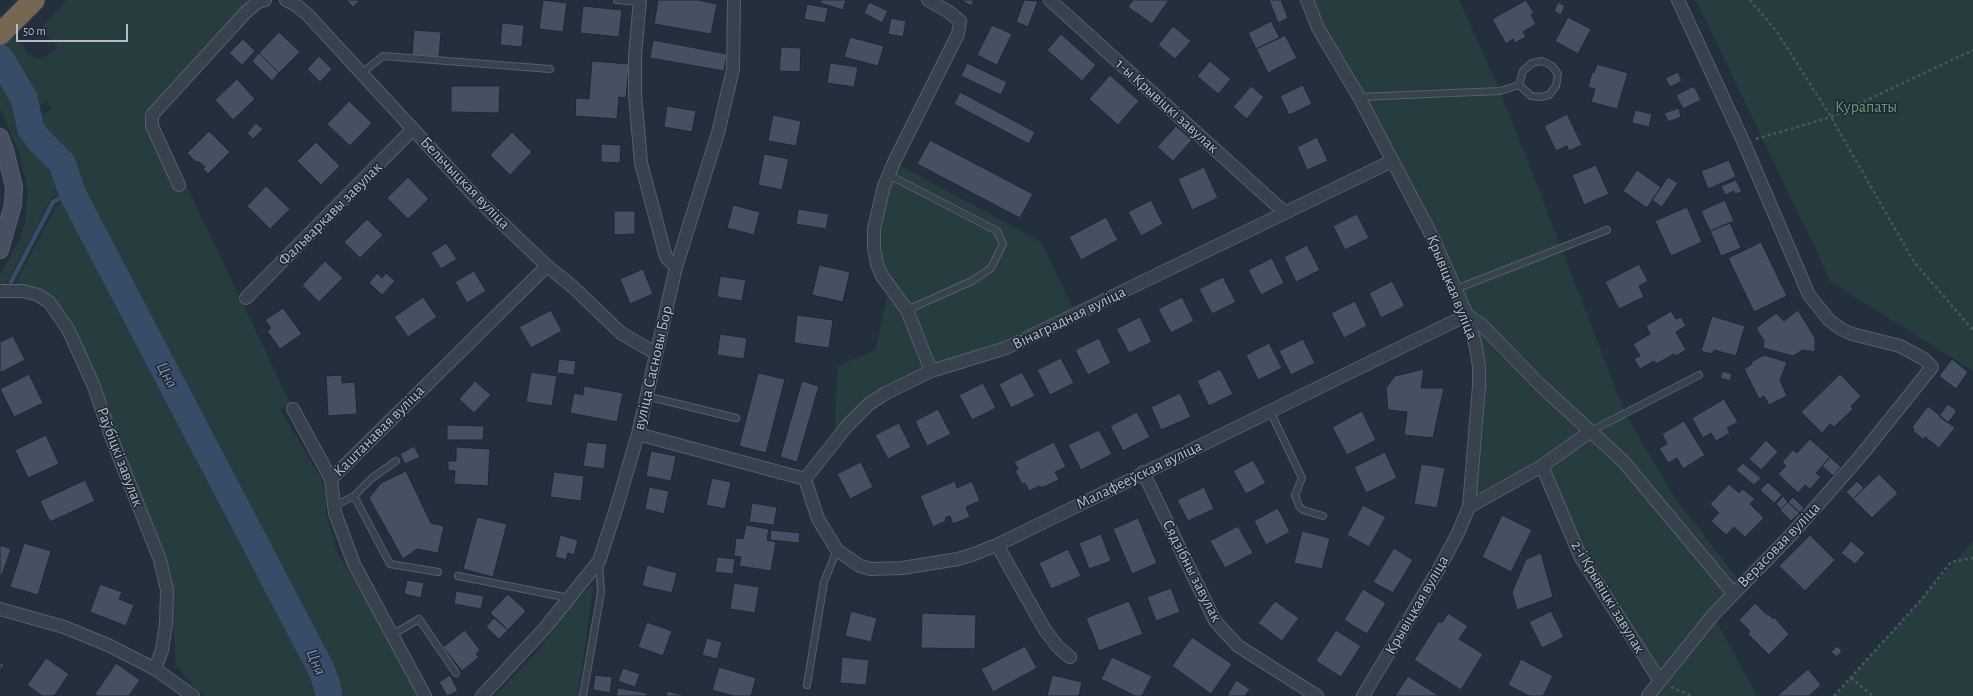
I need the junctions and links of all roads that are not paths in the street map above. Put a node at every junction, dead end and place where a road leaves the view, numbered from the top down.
1 (265, 0) edge
2 (286, 0) edge
3 (617, 0) edge
4 (734, 0) edge
5 (928, 0) edge
6 (1050, 0) edge
7 (1307, 0) edge
8 (1678, 0) edge
9 (640, 1) edge
10 (27, 6) edge
11 (0, 34) edge
12 (550, 68) dead end
13 (362, 73) junction
14 (1519, 85) junction
15 (1359, 97) junction
16 (413, 129) junction
17 (0, 137) edge
18 (1392, 160) junction
19 (888, 175) junction
20 (179, 185) dead end
21 (1284, 212) junction
22 (1607, 230) dead end
23 (0, 250) edge
24 (547, 266) junction
25 (676, 267) junction
26 (1456, 289) junction
27 (0, 291) edge
28 (246, 298) dead end
29 (908, 310) junction
30 (1467, 315) junction
31 (655, 353) junction
32 (931, 371) junction
33 (1698, 375) dead end
34 (646, 396) junction
35 (294, 409) dead end
36 (1270, 412) junction
37 (736, 418) dead end
38 (1591, 431) junction
39 (638, 434) junction
40 (396, 462) dead end
41 (1542, 466) junction
42 (1143, 472) junction
43 (331, 479) junction
44 (805, 479) junction
45 (354, 496) junction
46 (333, 506) junction
47 (1469, 507) junction
48 (1322, 516) dead end
49 (997, 545) junction
50 (837, 550) junction
51 (599, 561) junction
52 (438, 572) dead end
53 (458, 576) dead end
54 (1733, 593) junction
55 (569, 598) junction
56 (0, 609) edge
57 (392, 635) junction
58 (1070, 657) dead end
59 (155, 669) junction
60 (456, 673) dead end
61 (1660, 681) junction
62 (807, 685) dead end
63 (193, 696) edge
64 (425, 696) edge
65 (482, 696) edge
66 (584, 696) edge
67 (1317, 696) edge
68 (1362, 696) edge
69 (1648, 696) edge

1 - 20 street
2 - 13 street, Бельчыцкая вуліца
3 - 9 lane
4 - 25 street, вуліца Сасновы Бор
5 - 19 street
6 - 21 street, 1-ы Крывіцкі завулак
7 - 15 street, Крывіцкая вуліца
8 - 54 street, Верасовая вуліца
9 - 25 street
10 - 11 highway
12 - 13 lane
13 - 16 street, Бельчыцкая вуліца
14 - 14 lane
14 - 15 lane
15 - 18 street, Крывіцкая вуліца
16 - 24 street, Бельчыцкая вуліца
16 - 28 street, Фальваркавы завулак
17 - 23 street
18 - 21 street, Вінаградная вуліца
18 - 26 street, Крывіцкая вуліца
19 - 29 street
19 - 29 lane
21 - 32 street, Вінаградная вуліца
22 - 26 lane
24 - 31 street, Бельчыцкая вуліца
24 - 43 street, Каштанавая вуліца
25 - 31 street, вуліца Сасновы Бор
26 - 30 street, Крывіцкая вуліца
27 - 59 street, Раўбіцкі завулак
29 - 32 street
30 - 36 street, Малафееўская вуліца
30 - 38 street, Верасовая вуліца
30 - 47 street, Крывіцкая вуліца
31 - 34 street, вуліца Сасновы Бор
32 - 44 street, Вінаградная вуліца
33 - 38 lane
34 - 37 lane
34 - 39 street, вуліца Сасновы Бор
35 - 43 street
36 - 42 street, Малафееўская вуліца
36 - 48 lane
38 - 41 street
38 - 54 street, Верасовая вуліца
39 - 44 street
39 - 51 street, вуліца Сасновы Бор
40 - 45 lane
41 - 47 street
41 - 61 street, 2-і Крывіцкі завулак
42 - 49 street, Малафееўская вуліца
42 - 67 street, Сядзібны завулак
43 - 46 street, Каштанавая вуліца
44 - 50 street, Малафееўская вуліца
45 - 46 lane
45 - 52 lane
46 - 57 street, Каштанавая вуліца
47 - 68 street, Крывіцкая вуліца
49 - 50 street, Малафееўская вуліца
49 - 58 street
50 - 62 lane
51 - 55 street, вуліца Сасновы Бор
51 - 66 lane
53 - 55 lane
54 - 61 street
55 - 65 street, вуліца Сасновы Бор
56 - 59 street
57 - 60 lane
57 - 64 street, Каштанавая вуліца
59 - 63 street
61 - 69 street

